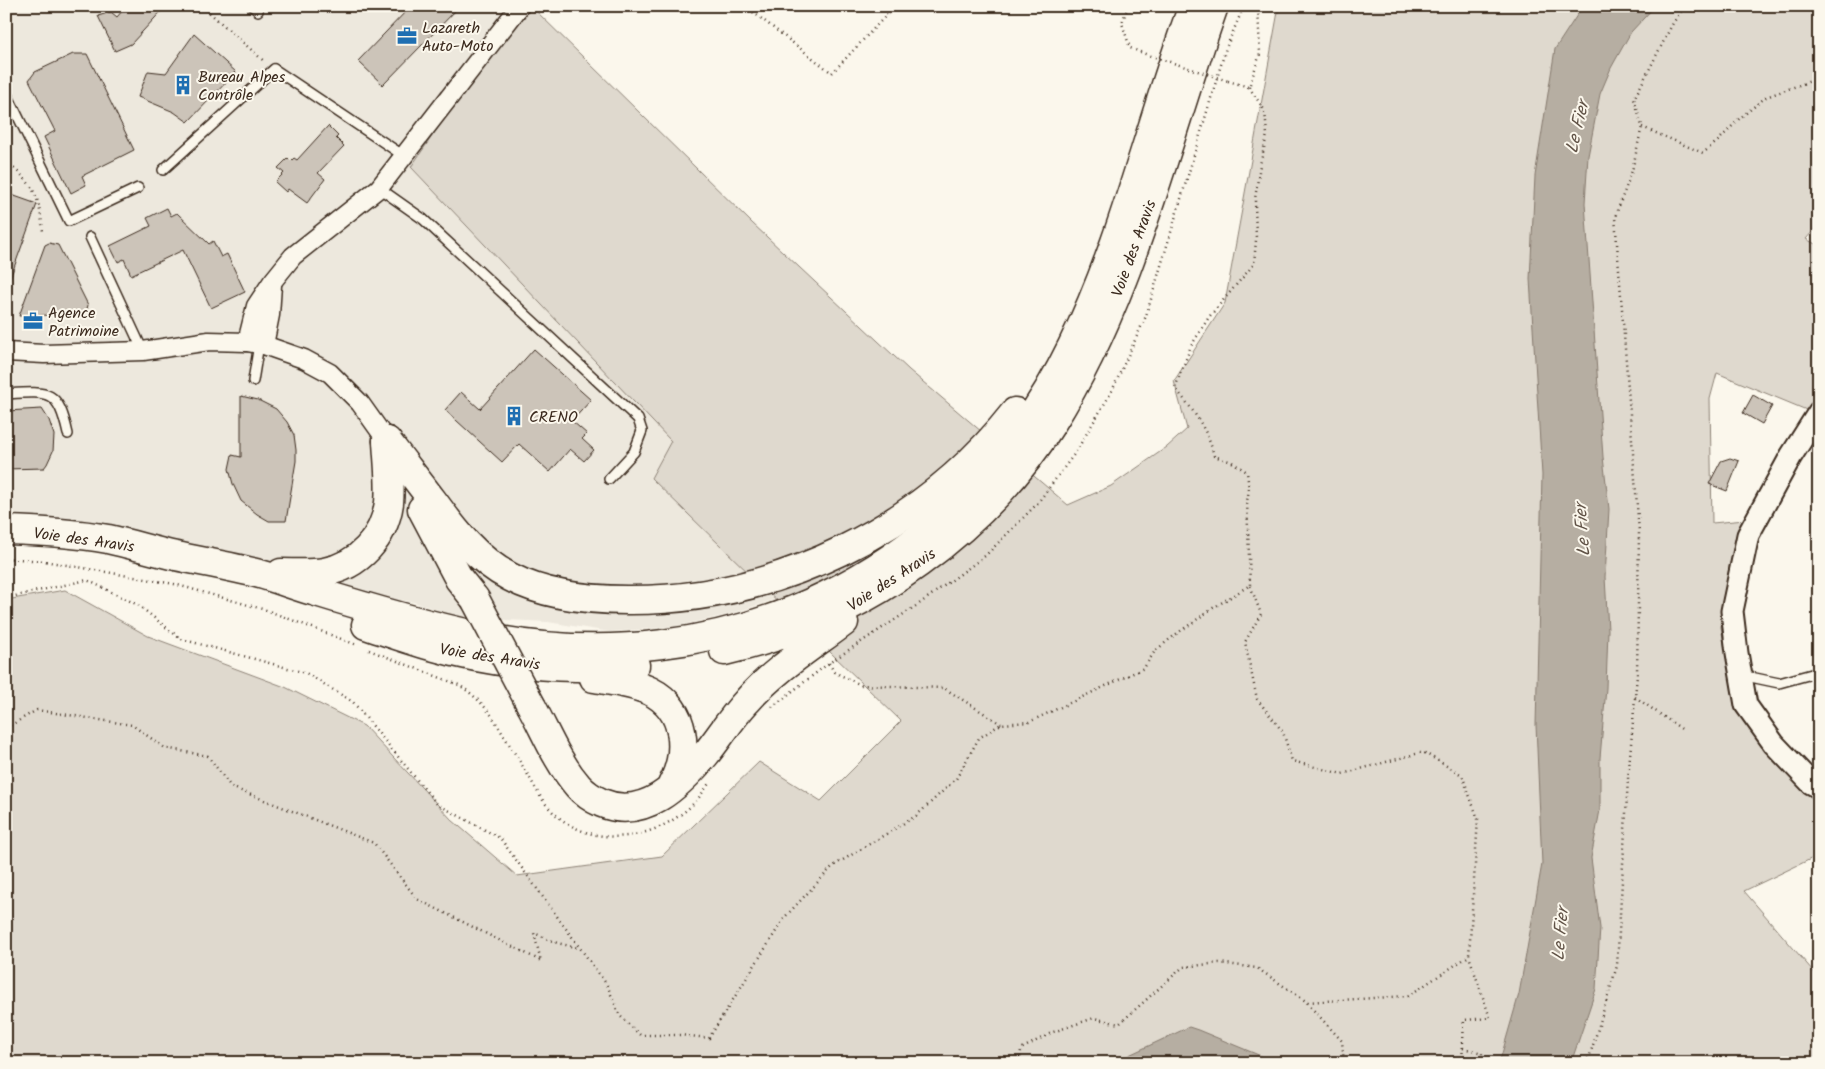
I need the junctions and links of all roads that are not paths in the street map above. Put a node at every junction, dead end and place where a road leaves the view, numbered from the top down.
1 (520, 6) edge
2 (1193, 6) edge
3 (1214, 6) edge
4 (6, 92) edge
5 (404, 156) junction
6 (163, 170) dead end
7 (138, 188) dead end
8 (379, 188) junction
9 (90, 237) dead end
10 (1098, 286) junction
11 (256, 343) junction
12 (6, 352) edge
13 (143, 352) junction
14 (252, 381) dead end
15 (6, 394) edge
16 (1819, 412) edge
17 (68, 434) dead end
18 (387, 441) junction
19 (609, 479) dead end
20 (6, 530) edge
21 (162, 552) junction
22 (476, 553) junction
23 (906, 573) junction
24 (259, 574) junction
25 (475, 599) junction
26 (509, 661) junction
27 (1819, 672) edge
28 (1741, 675) junction
29 (1819, 787) edge
30 (668, 791) junction

1 - 5 street
2 - 10 highway, Voie des Aravis
3 - 23 highway, Voie des Aravis
4 - 7 lane
5 - 6 lane
5 - 8 street
8 - 11 street
8 - 19 lane
9 - 13 lane
10 - 22 highway
10 - 24 highway, Voie des Aravis
11 - 13 street
11 - 14 lane
11 - 18 street
12 - 13 street
15 - 17 lane
16 - 28 street
18 - 22 highway
18 - 24 highway
18 - 25 highway
20 - 21 highway, Voie des Aravis
21 - 24 highway, Voie des Aravis
21 - 26 highway, Voie des Aravis
22 - 25 highway
23 - 26 highway, Voie des Aravis
23 - 30 highway
25 - 30 highway, bridge
26 - 30 highway
27 - 28 lane
28 - 29 street

